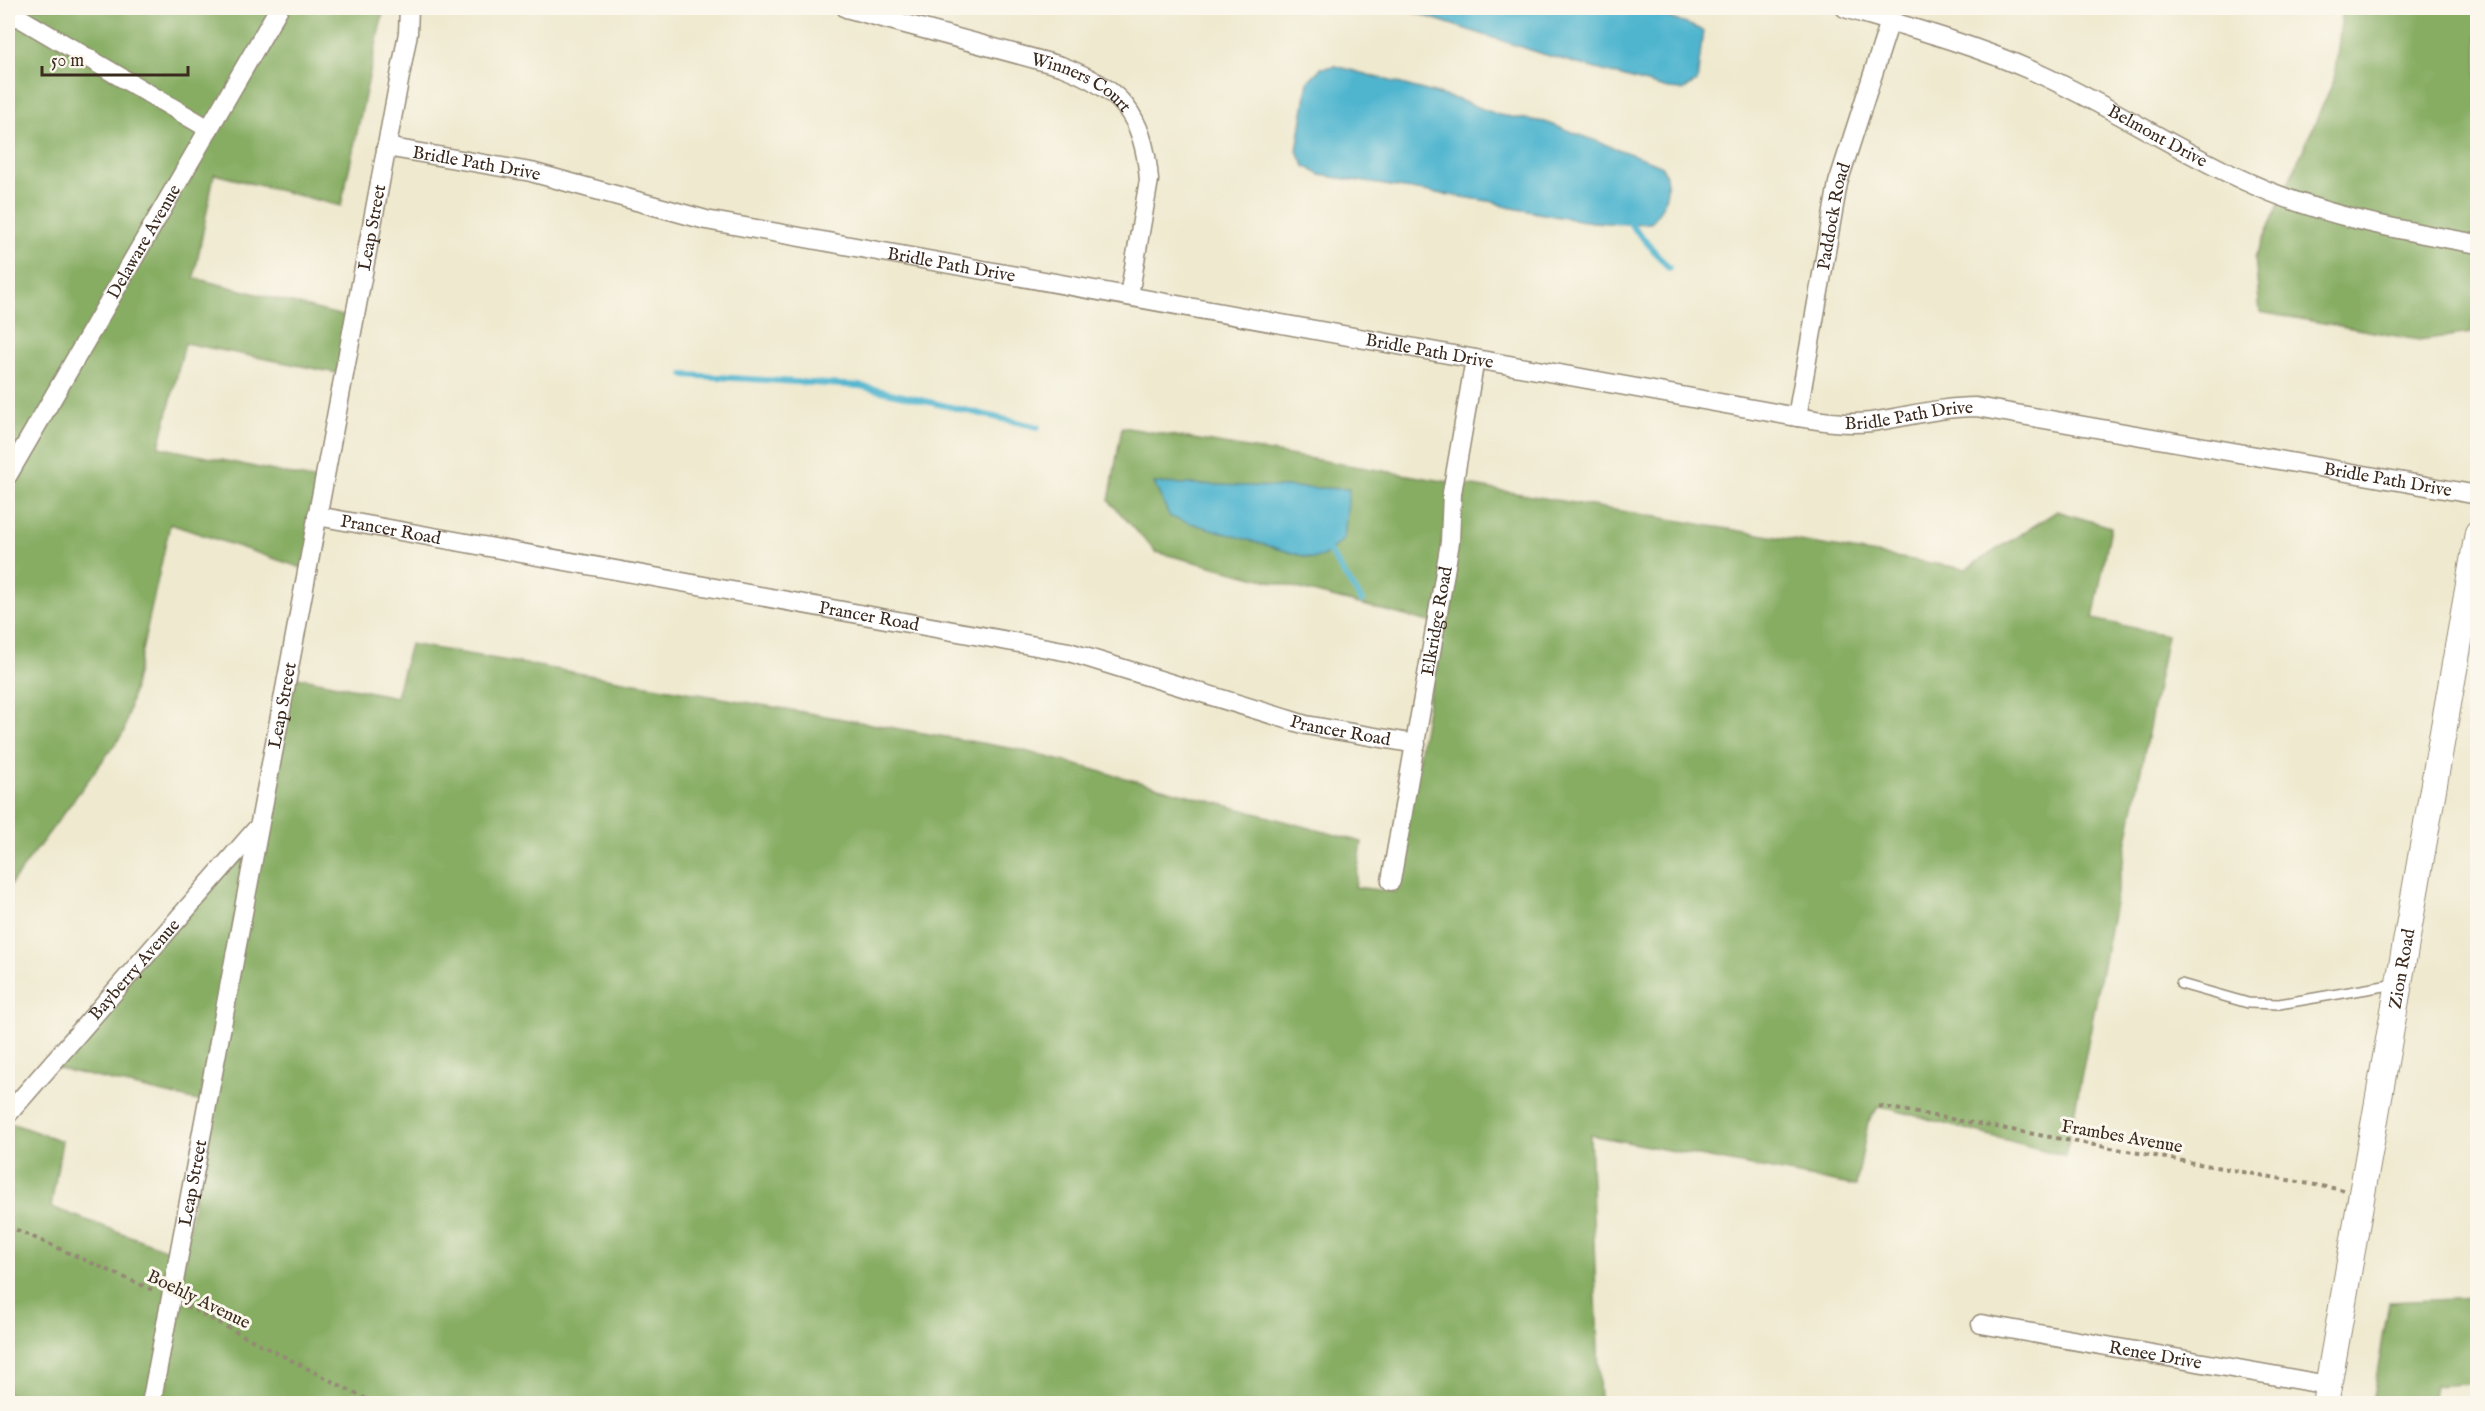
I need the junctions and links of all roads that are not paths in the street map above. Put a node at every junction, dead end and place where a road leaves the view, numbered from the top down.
1 (279, 8) edge
2 (409, 8) edge
3 (846, 8) edge
4 (1845, 8) edge
5 (8, 11) edge
6 (1890, 21) junction
7 (208, 129) junction
8 (386, 147) junction
9 (2478, 244) edge
10 (1129, 296) junction
11 (1475, 359) junction
12 (1797, 417) junction
13 (8, 475) edge
14 (2478, 495) edge
15 (317, 516) junction
16 (2478, 533) edge
17 (2469, 628) edge
18 (1416, 744) junction
19 (260, 824) junction
20 (1391, 881) dead end
21 (2398, 983) junction
22 (2181, 984) dead end
23 (8, 1114) edge
24 (1982, 1324) dead end
25 (2326, 1394) edge
26 (151, 1404) edge

1 - 7 street, Delaware Avenue
2 - 8 street, Leap Street
3 - 10 street, Winners Court
4 - 6 street, Belmont Drive
5 - 7 street
6 - 9 street, Belmont Drive
6 - 12 street, Paddock Road
7 - 13 street, Delaware Avenue
8 - 10 street, Bridle Path Drive
8 - 15 street, Leap Street
10 - 11 street, Bridle Path Drive
11 - 12 street, Bridle Path Drive
11 - 18 street, Elkridge Road
12 - 14 street, Bridle Path Drive
15 - 18 street, Prancer Road
15 - 19 street, Leap Street
16 - 17 street, Zion Road
17 - 21 street, Zion Road
18 - 20 street, Elkridge Road
19 - 23 street, Bayberry Avenue
19 - 26 street, Leap Street
21 - 22 lane
21 - 25 street, Zion Road
24 - 25 street, Renee Drive

